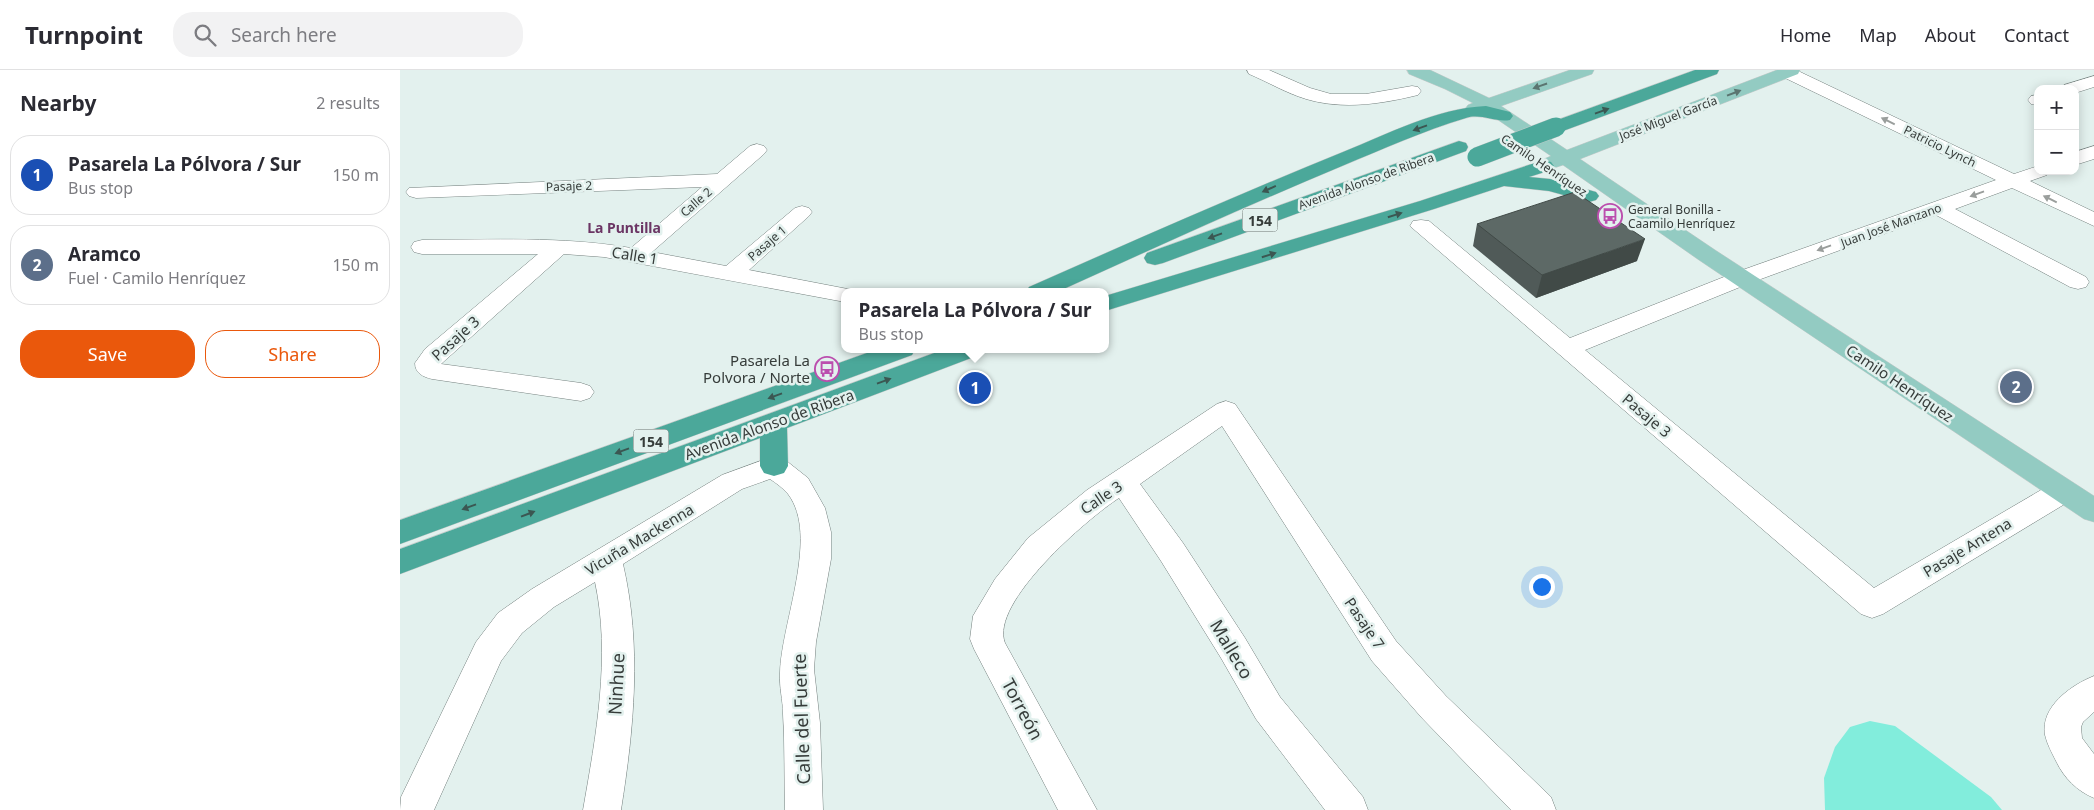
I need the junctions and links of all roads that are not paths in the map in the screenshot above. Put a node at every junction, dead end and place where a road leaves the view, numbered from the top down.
1 (1255, 70) edge
2 (1586, 70) edge
3 (1671, 70) edge
4 (1711, 70) edge
5 (1417, 71) edge
6 (1789, 71) edge
7 (2094, 81) edge
8 (2079, 86) edge
9 (1412, 91) dead end
10 (1487, 104) junction
11 (1466, 112) junction
12 (1504, 116) junction
13 (1607, 142) junction
14 (757, 150) dead end
15 (1468, 152) junction
16 (1525, 152) junction
17 (2094, 152) edge
18 (1564, 157) junction
19 (2079, 157) edge
20 (1544, 166) junction
21 (2034, 173) edge
22 (723, 180) junction
23 (2013, 181) junction
24 (1490, 184) junction
25 (1595, 189) junction
26 (416, 192) dead end
27 (1938, 208) junction
28 (802, 212) dead end
29 (2094, 220) edge
30 (1421, 226) dead end
31 (422, 247) dead end
32 (559, 247) junction
33 (636, 255) junction
34 (732, 273) junction
35 (1742, 278) junction
36 (2078, 282) dead end
37 (1046, 288) edge
38 (1073, 288) edge
39 (841, 294) edge
40 (1109, 296) edge
41 (1109, 303) edge
42 (1567, 348) junction
43 (892, 353) edge
44 (959, 353) edge
45 (581, 392) dead end
46 (1226, 410) joint
47 (773, 422) junction
48 (774, 466) junction
49 (1123, 482) junction
50 (2063, 491) junction
51 (2094, 511) edge
52 (400, 532) edge
53 (606, 558) junction
54 (400, 562) edge
55 (1872, 605) joint
56 (995, 606) joint
57 (2094, 692) edge
58 (2094, 780) edge
59 (415, 810) edge
60 (602, 810) edge
61 (804, 810) edge
62 (1078, 810) edge
63 (1349, 810) edge
64 (1537, 810) edge

1 - 9 street
2 -> 10 main road
3 - 15 highway, Avenida Alonso de Ribera / 154
15 -> 4 highway, Avenida Alonso de Ribera / 154, bridge
5 - 10 main road, Camilo Henríquez
5 - 11 main road, Camilo Henríquez
13 -> 6 main road, José Miguel García
23 -> 6 street, Patricio Lynch
7 - 8 street
10 - 11 main road
10 - 12 main road, Camilo Henríquez
11 - 12 highway
11 - 16 main road, Camilo Henríquez
11 -> 37 highway
12 - 18 main road, Camilo Henríquez
13 - 18 main road, José Miguel García
13 - 25 main road
14 - 22 street, Calle 2
15 -> 38 highway, Avenida Alonso de Ribera / 154
15 - 40 highway, Avenida Alonso de Ribera / 154
16 - 18 main road
16 - 20 main road, Camilo Henríquez
17 - 19 street
18 - 20 main road, José Miguel García
18 - 25 main road, Camilo Henríquez
20 - 24 highway
20 - 25 main road, Camilo Henríquez
21 - 23 street, Juan José Manzano
22 - 26 street, Pasaje 2
22 - 33 street, Calle 2
23 -> 27 street, Juan José Manzano
29 -> 23 street, Patricio Lynch
24 - 25 highway
41 -> 24 highway
25 - 35 main road, Camilo Henríquez
27 -> 35 street, Juan José Manzano
27 - 36 street
28 - 34 street, Pasaje 1
30 - 42 street, Pasaje 3
31 - 32 street, Calle 1
32 - 33 street, Calle 1
32 - 45 street, Pasaje 3
33 - 34 street, Calle 1
34 - 39 street, Calle 1
35 - 42 street, Juan José Manzano
35 - 50 main road, Camilo Henríquez
42 - 55 street, Pasaje 3
43 -> 52 highway, Avenida Alonso de Ribera / 154
47 -> 44 highway, Avenida Alonso de Ribera / 154
46 - 49 street, Calle 3
46 - 64 street, Pasaje 7
47 - 48 highway
54 -> 47 highway, Avenida Alonso de Ribera / 154
48 - 53 street, Vicuña Mackenna
48 - 61 street, Calle del Fuerte
49 - 56 street, Calle 3
49 - 63 street, Malleco
50 - 51 main road, Camilo Henríquez
50 - 55 street, Pasaje Antena
53 - 59 street, Vicuña Mackenna
53 - 60 street, Ninhue
56 - 62 street, Torreón
57 - 58 street

